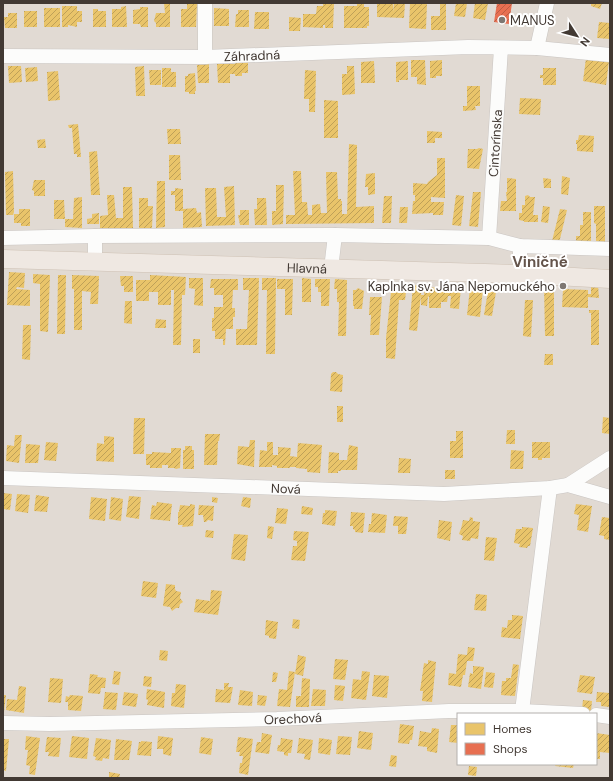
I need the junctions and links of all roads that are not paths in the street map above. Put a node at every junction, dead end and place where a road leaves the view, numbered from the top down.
1 (205, 3) edge
2 (547, 3) edge
3 (501, 48) junction
4 (537, 48) junction
5 (610, 55) edge
6 (3, 56) edge
7 (205, 57) junction
8 (335, 235) junction
9 (95, 236) junction
10 (3, 238) edge
11 (489, 238) junction
12 (520, 246) junction
13 (610, 249) edge
14 (3, 259) edge
15 (95, 262) junction
16 (331, 269) junction
17 (520, 274) junction
18 (610, 279) edge
19 (610, 458) edge
20 (3, 478) edge
21 (568, 485) junction
22 (550, 488) junction
23 (610, 497) edge
24 (522, 711) junction
25 (562, 713) edge
26 (597, 715) edge
27 (610, 717) edge
28 (3, 723) edge

1 - 7 street
2 - 4 street
3 - 4 street, Záhradná
3 - 7 street, Záhradná
3 - 11 street, Cintorínska
4 - 5 street, Záhradná
6 - 7 street, Záhradná
8 - 9 street
8 - 11 street
8 - 16 street
9 - 10 street
9 - 15 street
11 - 12 street
12 - 13 street
12 - 17 street
14 - 15 main road, Hlavná
15 - 16 main road, Hlavná
16 - 17 main road, Hlavná
17 - 18 main road, Hlavná
19 - 21 street, Nová
20 - 22 street, Nová
21 - 22 street, Nová
21 - 23 street, Nová
22 - 24 street
24 - 25 street, Orechová
24 - 28 street, Orechová
26 - 27 street

